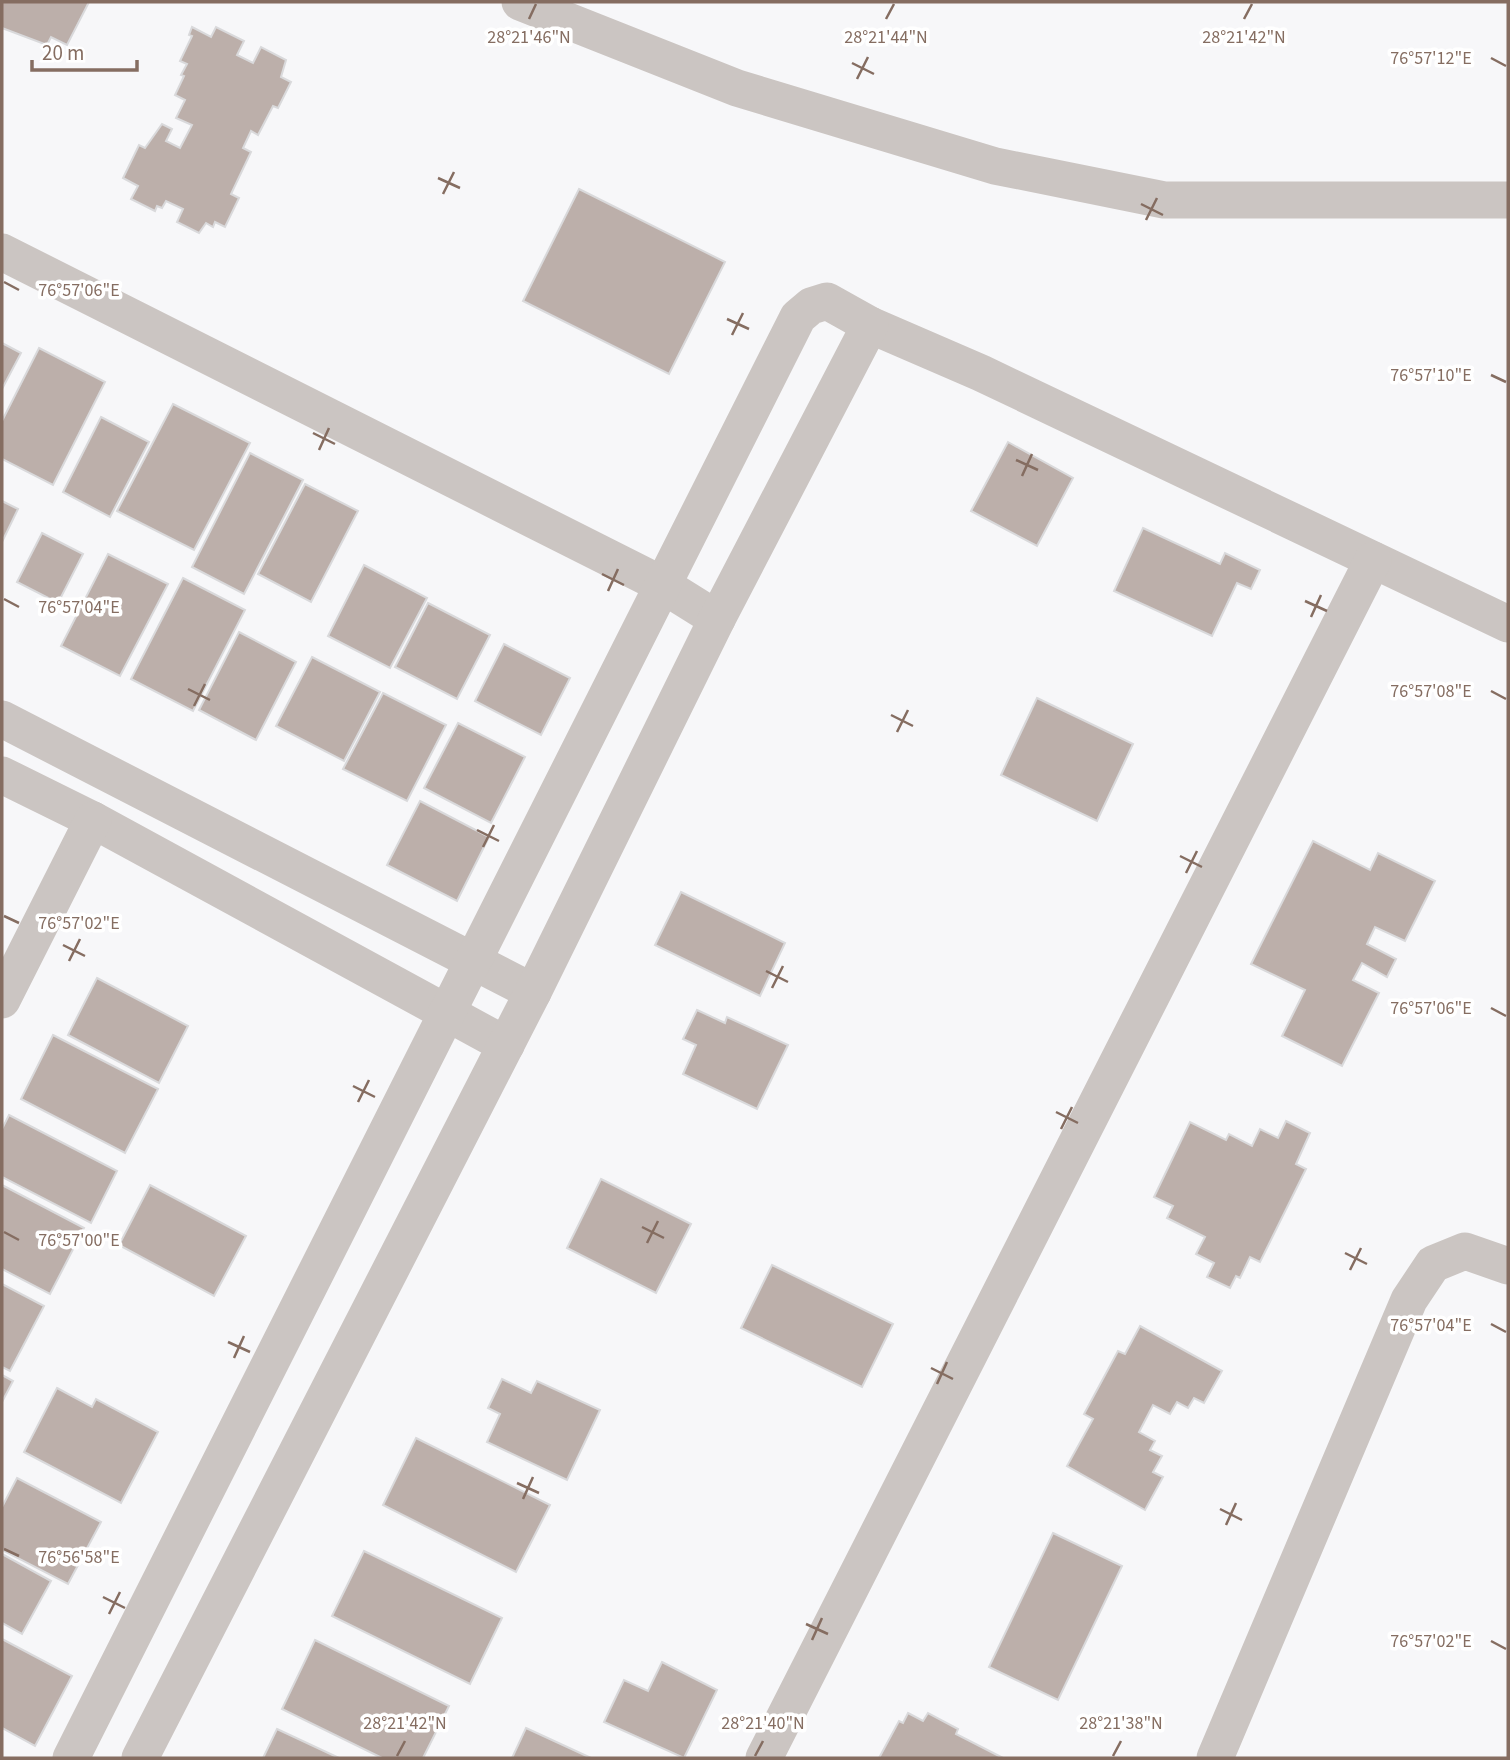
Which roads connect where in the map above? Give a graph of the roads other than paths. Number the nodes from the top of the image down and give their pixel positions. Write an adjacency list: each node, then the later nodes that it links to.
1 (520, 2): 2 (street)
2 (1508, 200)
3 (2, 252): 6 (street)
4 (870, 325): 5 (street); 6 (street); 7 (street)
5 (1373, 560): 8 (street); 20 (street)
6 (661, 584): 7 (street); 12 (street)
7 (717, 620): 13 (street)
8 (1508, 624)
9 (2, 719): 12 (street)
10 (2, 775): 11 (street)
11 (93, 820): 14 (street); 15 (street)
12 (471, 961): 13 (street); 15 (street)
13 (533, 992): 16 (street)
14 (2, 1000)
15 (445, 1013): 16 (street); 18 (street)
16 (506, 1045): 19 (street)
17 (1508, 1266): 21 (street)
18 (71, 1758)
19 (140, 1758)
20 (764, 1758)
21 (1215, 1758)

